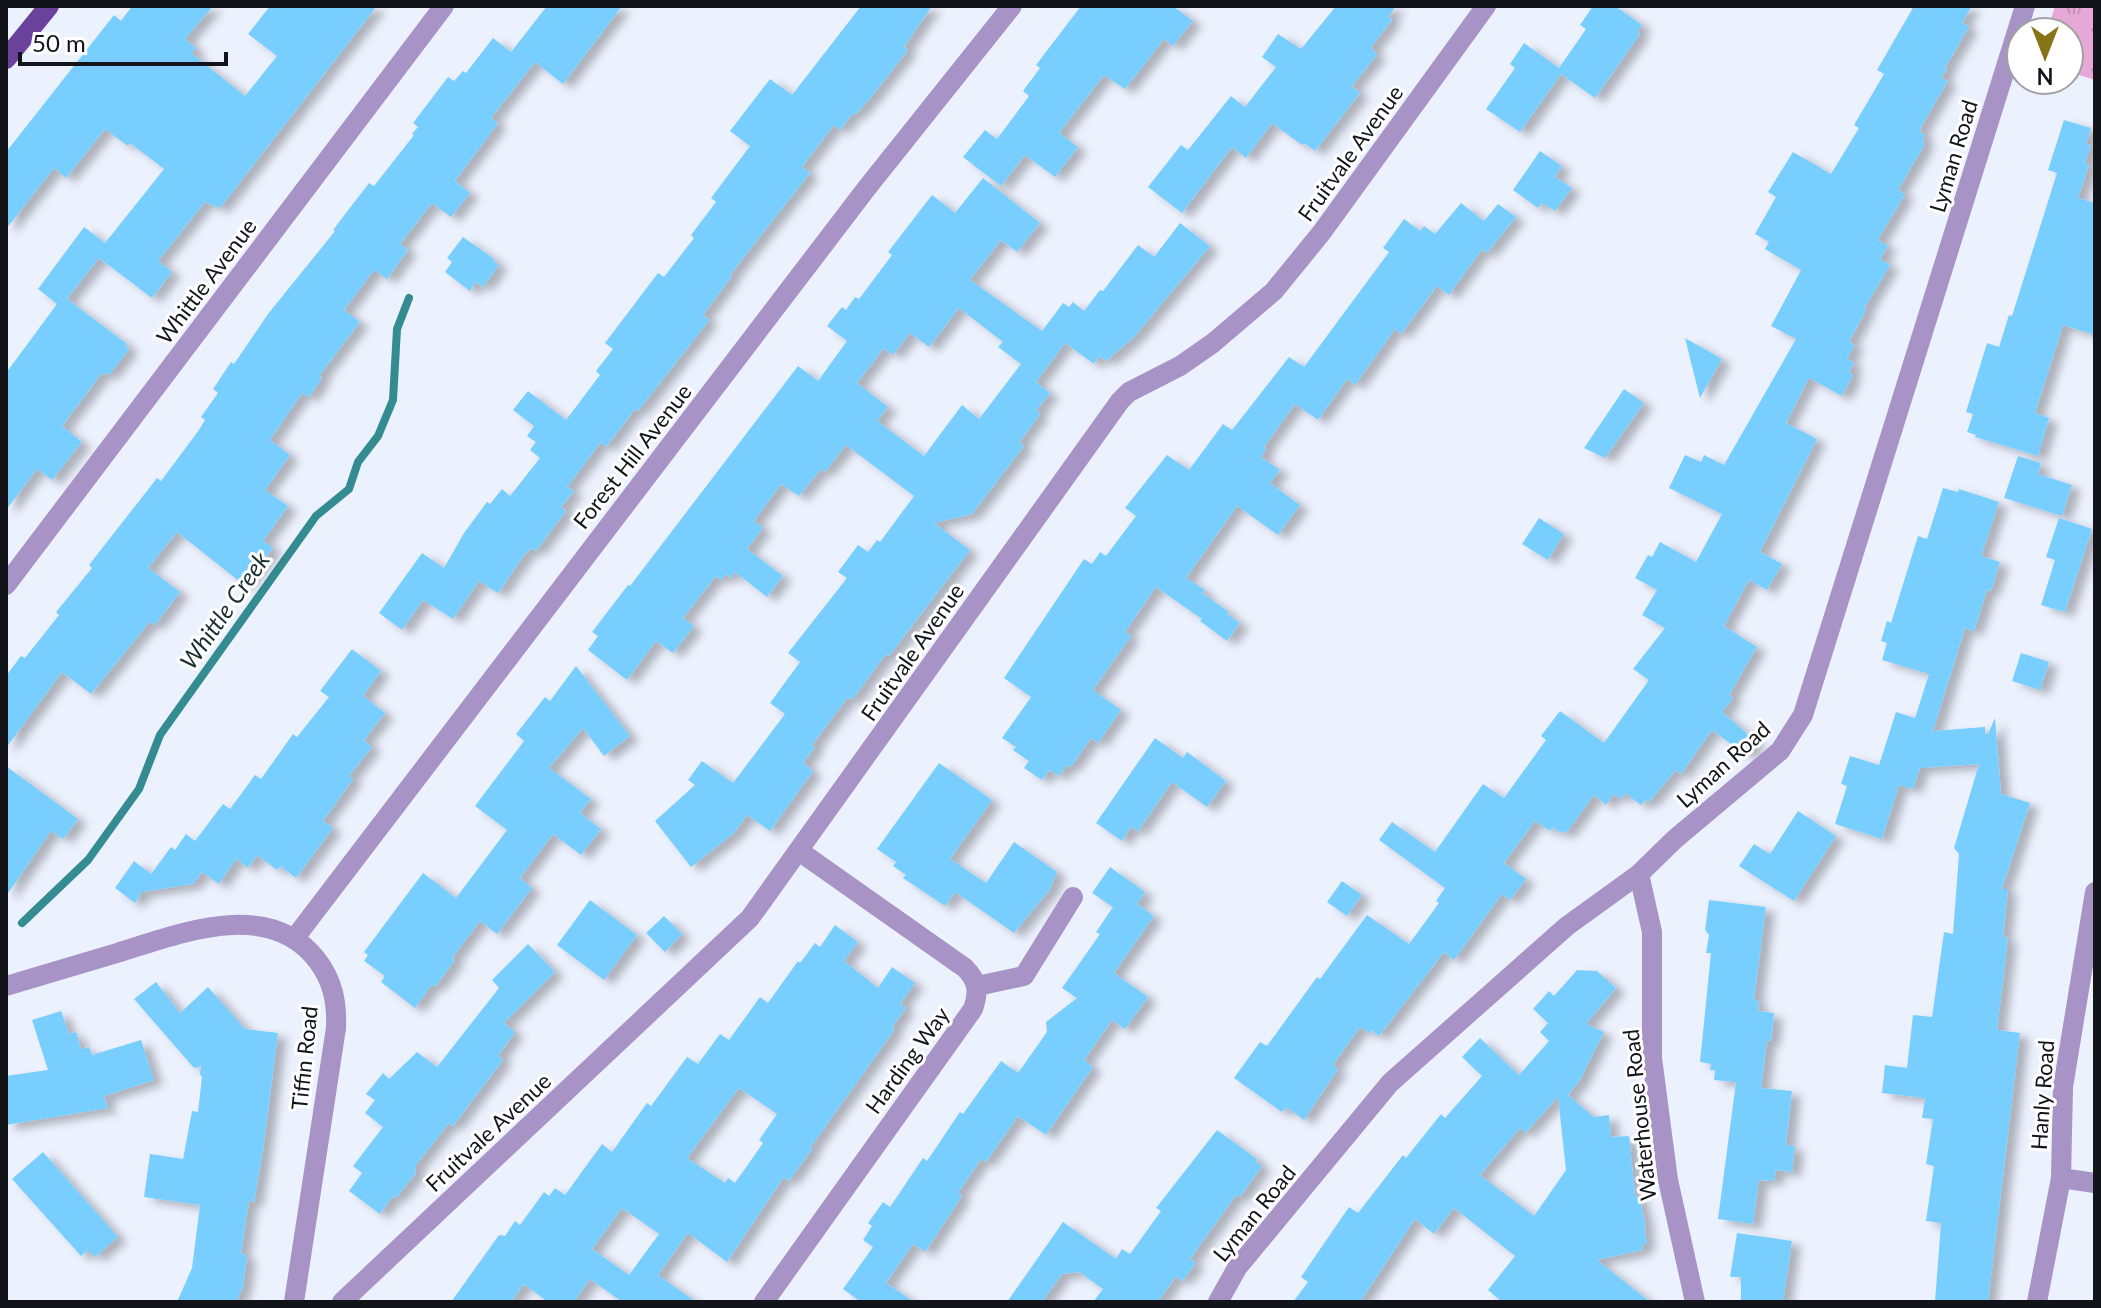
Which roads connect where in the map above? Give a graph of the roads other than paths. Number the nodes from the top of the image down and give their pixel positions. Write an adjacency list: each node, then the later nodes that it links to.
1 (49, 6): 6 (main road)
2 (444, 6): 7 (street, Whittle Avenue)
3 (1012, 6): 12 (street, Forest Hill Avenue)
4 (1486, 6): 8 (street, Fruitvale Avenue)
5 (2025, 6): 9 (street, Lyman Road)
6 (6, 59)
7 (6, 585)
8 (799, 851): 14 (street); 18 (street, Fruitvale Avenue)
9 (1639, 874): 20 (street, Lyman Road); 21 (street, Waterhouse Road)
10 (2095, 892): 15 (street, Hanly Road)
11 (1073, 897): 14 (street)
12 (294, 939): 13 (street, Tiffin Road); 17 (street, Tiffin Road)
13 (6, 986)
14 (977, 986): 19 (street, Harding Way)
15 (2061, 1178): 16 (street); 22 (street, Hanly Road)
16 (2095, 1183)
17 (294, 1302)
18 (342, 1302)
19 (764, 1302)
20 (1218, 1302)
21 (1695, 1302)
22 (2037, 1302)

